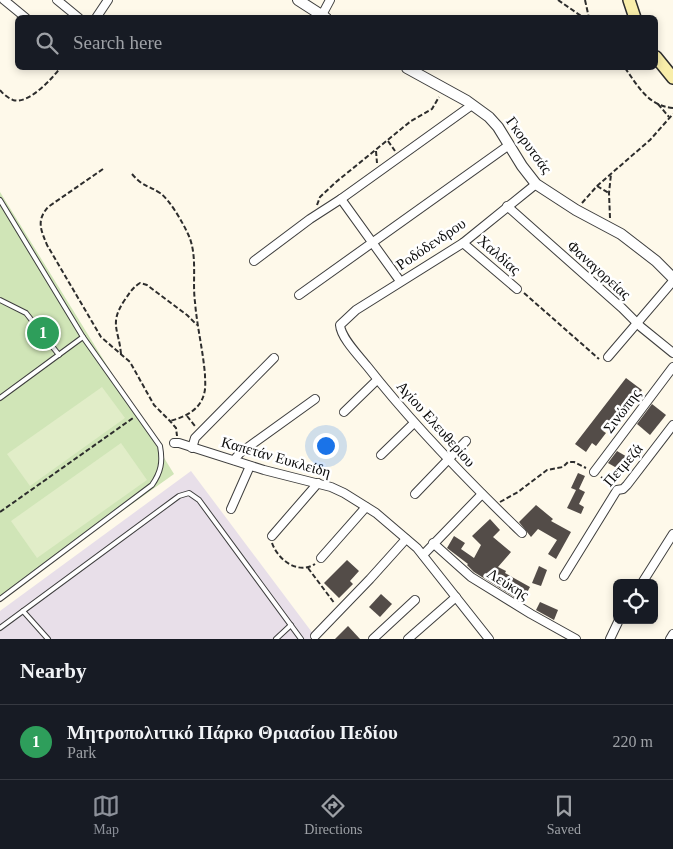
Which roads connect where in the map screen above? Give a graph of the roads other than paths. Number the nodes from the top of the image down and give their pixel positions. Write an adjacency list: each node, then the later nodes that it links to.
1 (4, 0): 7 (street)
2 (57, 0): 8 (street)
3 (108, 0): 9 (street)
4 (298, 0): 10 (street)
5 (330, 0): 11 (street)
6 (629, 0): 12 (main road)
7 (22, 15)
8 (75, 15)
9 (98, 15)
10 (322, 15)
11 (324, 15)
12 (634, 15)
13 (658, 59): 15 (main road)
14 (410, 70): 16 (street, Γκορυτσάς)
15 (673, 78)
16 (472, 105): 17 (street, Γκορυτσάς); 19 (street)
17 (509, 145): 18 (street, Γκορυτσάς); 22 (street)
18 (536, 184): 21 (street, Ροδόδενδρου); 25 (street, Γκορυτσάς)
19 (341, 199): 22 (street); 24 (street)
20 (0, 200): 32 (lane)
21 (507, 206): 23 (street, Ροδόδενδρου); 30 (street, Φαναγορείας)
22 (373, 243): 26 (street); 28 (street)
23 (463, 243): 26 (street, Ροδόδενδρου); 27 (street, Χαλδίας)
24 (254, 261)
25 (673, 280): 30 (street)
26 (400, 282): 31 (street, Ροδόδενδρου)
27 (517, 289)
28 (299, 295)
29 (0, 300): 34 (lane)
30 (638, 323): 33 (street, Φαναγορείας); 35 (street)
31 (340, 325): 38 (street, Αγίου Ελευθερίου)
32 (83, 337): 34 (lane); 67 (lane)
33 (673, 353)
34 (59, 355): 39 (lane)
35 (608, 357)
36 (274, 358): 46 (street)
37 (673, 367): 51 (street, Σινώπης)
38 (377, 380): 41 (street); 42 (street, Αγίου Ελευθερίου)
39 (0, 398)
40 (315, 399): 49 (street)
41 (344, 412)
42 (414, 423): 47 (street); 48 (street, Αγίου Ελευθερίου)
43 (673, 425): 64 (street, Πετμεζά)
44 (466, 440): 48 (street)
45 (176, 443): 46 (street, Καπετάν Ευκλείδη)
46 (192, 448): 49 (street, Καπετάν Ευκλείδη)
47 (381, 455)
48 (448, 459): 53 (street); 54 (street, Αγίου Ελευθερίου)
49 (234, 460): 50 (street, Καπετάν Ευκλείδη)
50 (250, 466): 52 (street, Καπετάν Ευκλείδη); 56 (street)
51 (594, 472)
52 (318, 483): 55 (street, Καπετάν Ευκλείδη); 59 (street)
53 (415, 494)
54 (482, 494): 57 (street, Αγίου Ελευθερίου); 61 (street)
55 (366, 507): 60 (street, Καπετάν Ευκλείδη); 63 (street)
56 (231, 509)
57 (522, 533)
58 (673, 534): 65 (street)
59 (272, 536)
60 (406, 539): 62 (street, Καπετάν Ευκλείδη); 74 (street)
61 (433, 543): 62 (street); 82 (street, Λεύκης)
62 (422, 555): 66 (street, Καπετάν Ευκλείδη)
63 (321, 558)
64 (564, 576)
65 (645, 579)
66 (456, 597): 80 (street); 81 (street, Καπετάν Ευκλείδη)
67 (0, 598)
68 (414, 600): 75 (street)
69 (23, 611): 71 (lane); 72 (lane); 76 (lane)
70 (617, 624): 83 (street)
71 (291, 626): 77 (lane); 78 (lane)
72 (0, 628)
73 (673, 634): 84 (street)
74 (314, 636)
75 (382, 636): 79 (street)
76 (48, 639)
77 (276, 639)
78 (301, 639)
79 (373, 639)
80 (408, 639)
81 (489, 639)
82 (576, 639)
83 (610, 639)
84 (670, 639)

